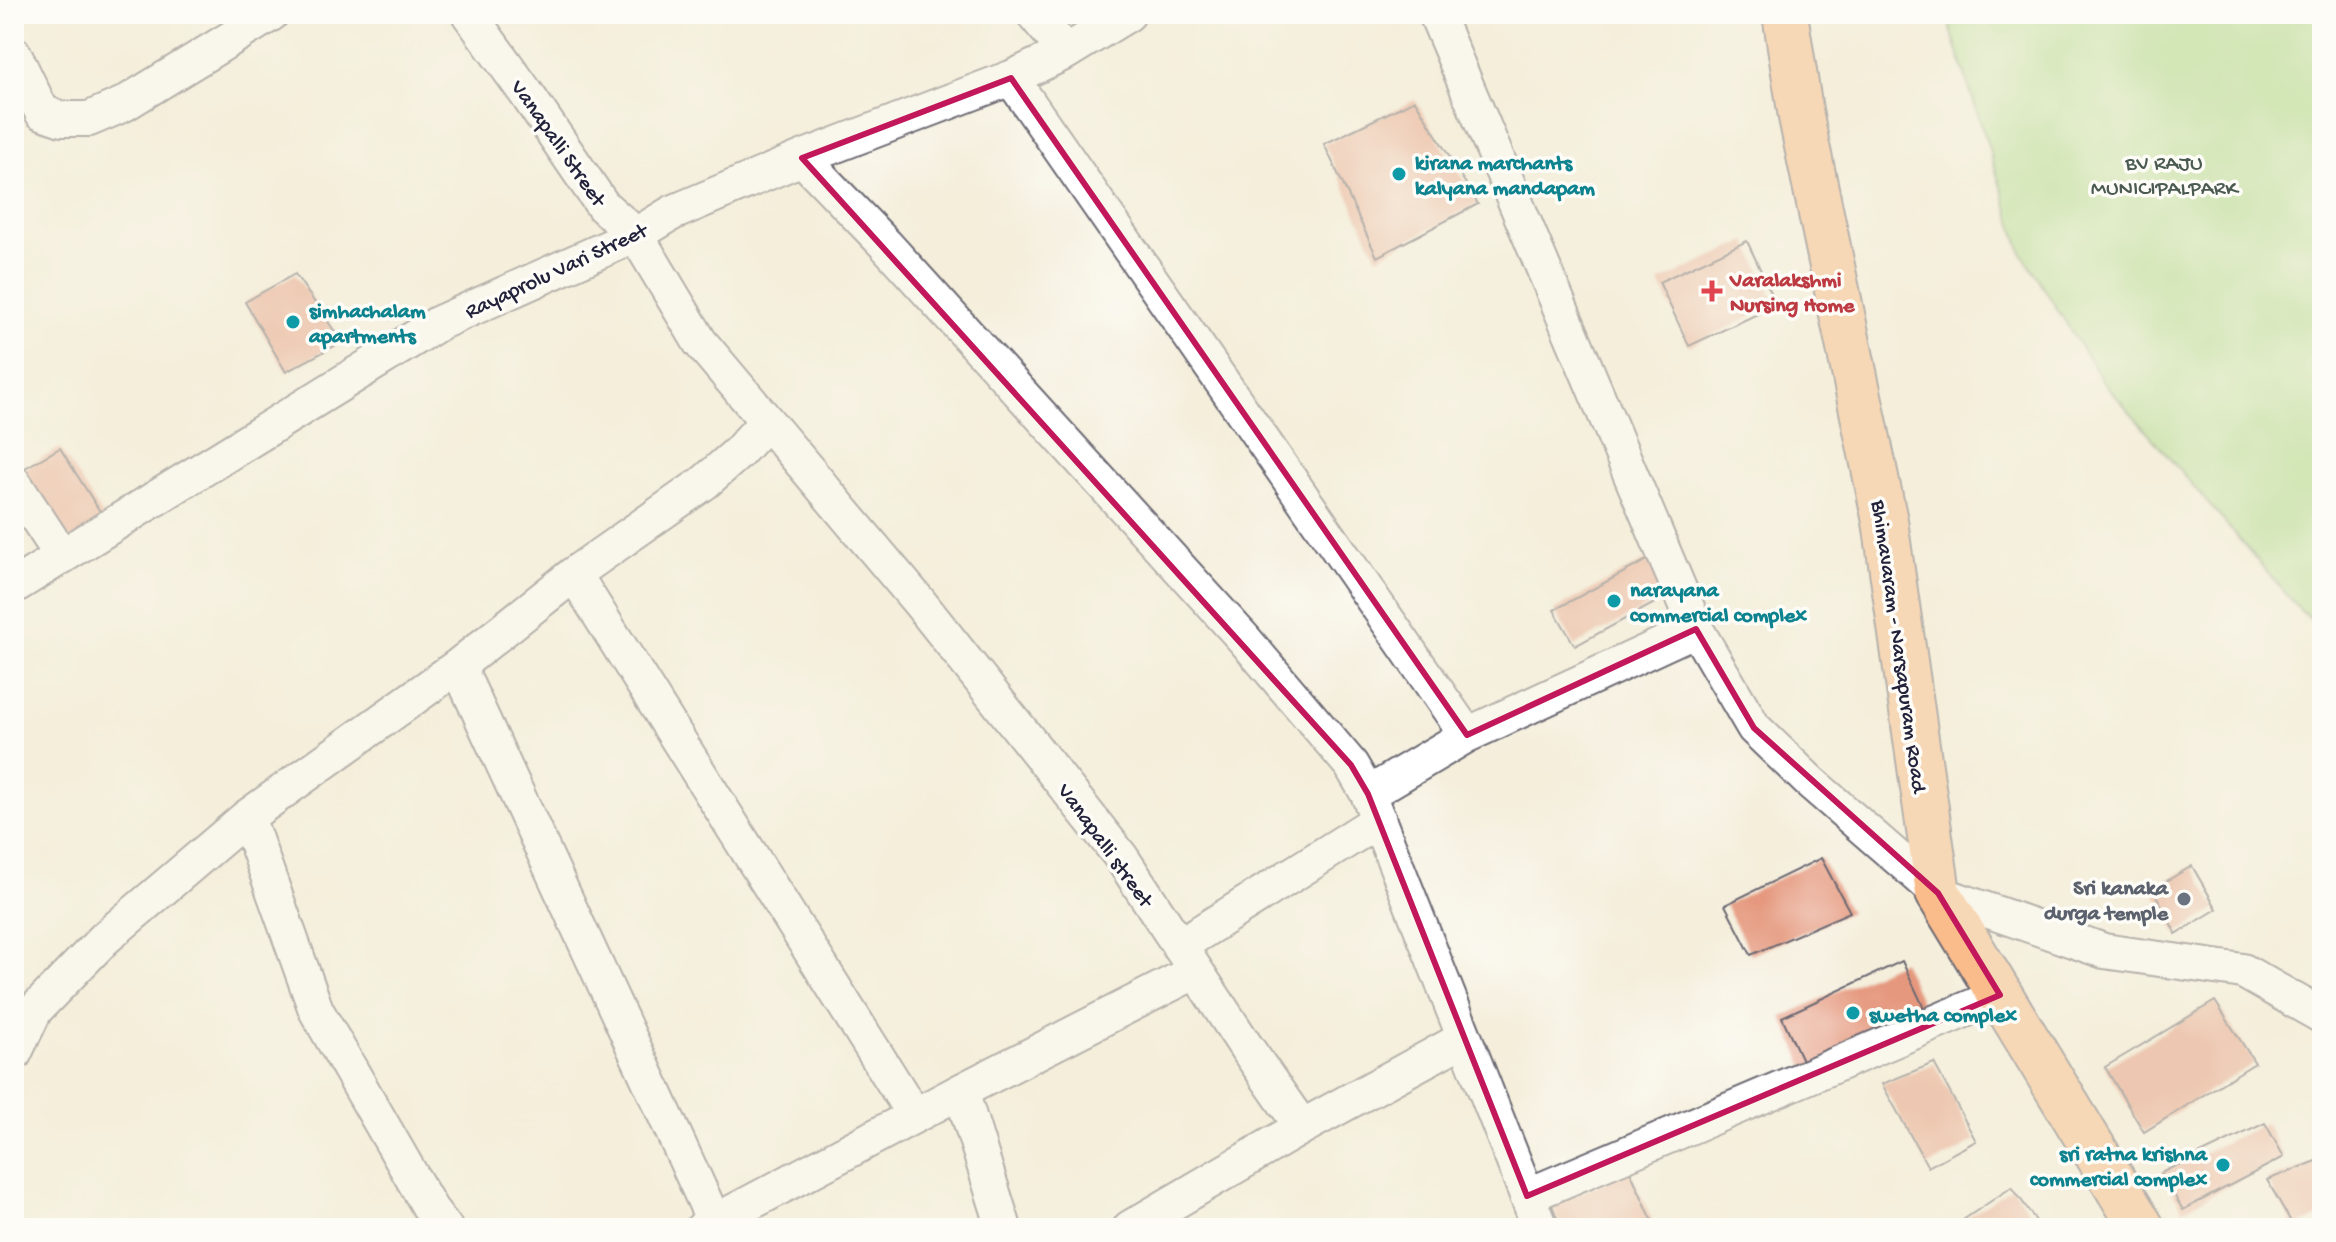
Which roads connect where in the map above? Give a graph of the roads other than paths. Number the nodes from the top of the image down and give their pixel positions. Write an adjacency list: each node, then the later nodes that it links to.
1 (271, 14): 8 (street)
2 (469, 14): 11 (street, Vanapalli Street)
3 (1034, 14): 7 (street)
4 (1128, 14): 7 (street, Rayaprolu Vari Street)
5 (1436, 14): 17 (street)
6 (1785, 14): 22 (main road, Bhimavaram - Narsapuram Road)
7 (1066, 52): 9 (street, Rayaprolu Vari Street)
8 (14, 54)
9 (1011, 78): 10 (street, Rayaprolu Vari Street); 19 (street)
10 (802, 158): 11 (street, Rayaprolu Vari Street); 20 (street)
11 (636, 235): 12 (street, Vanapalli Street); 14 (street, Rayaprolu Vari Street)
12 (766, 422): 15 (street); 23 (street, Vanapalli street)
13 (14, 483): 14 (street)
14 (62, 556): 16 (street, Rayaprolu Vari Street)
15 (574, 574): 18 (street); 29 (street)
16 (14, 586)
17 (1696, 629): 19 (street); 22 (street)
18 (458, 666): 21 (street); 32 (street)
19 (1467, 735): 20 (street)
20 (1374, 807): 23 (street); 26 (street)
21 (247, 817): 27 (street); 33 (street)
22 (1938, 893): 24 (main road, Bhimavaram - Narsapuram Road); 25 (street)
23 (1188, 958): 28 (street); 30 (street, Vanapalli street)
24 (2000, 995): 31 (street); 37 (main road, Bhimavaram - Narsapuram Road)
25 (2322, 1016)
26 (1465, 1038): 30 (street); 31 (street)
27 (14, 1054)
28 (961, 1091): 29 (street); 34 (street)
29 (914, 1115): 32 (street)
30 (1302, 1127): 35 (street)
31 (1527, 1196): 36 (street)
32 (708, 1225)
33 (445, 1228)
34 (1004, 1228)
35 (1130, 1228)
36 (1540, 1228)
37 (2142, 1228)

